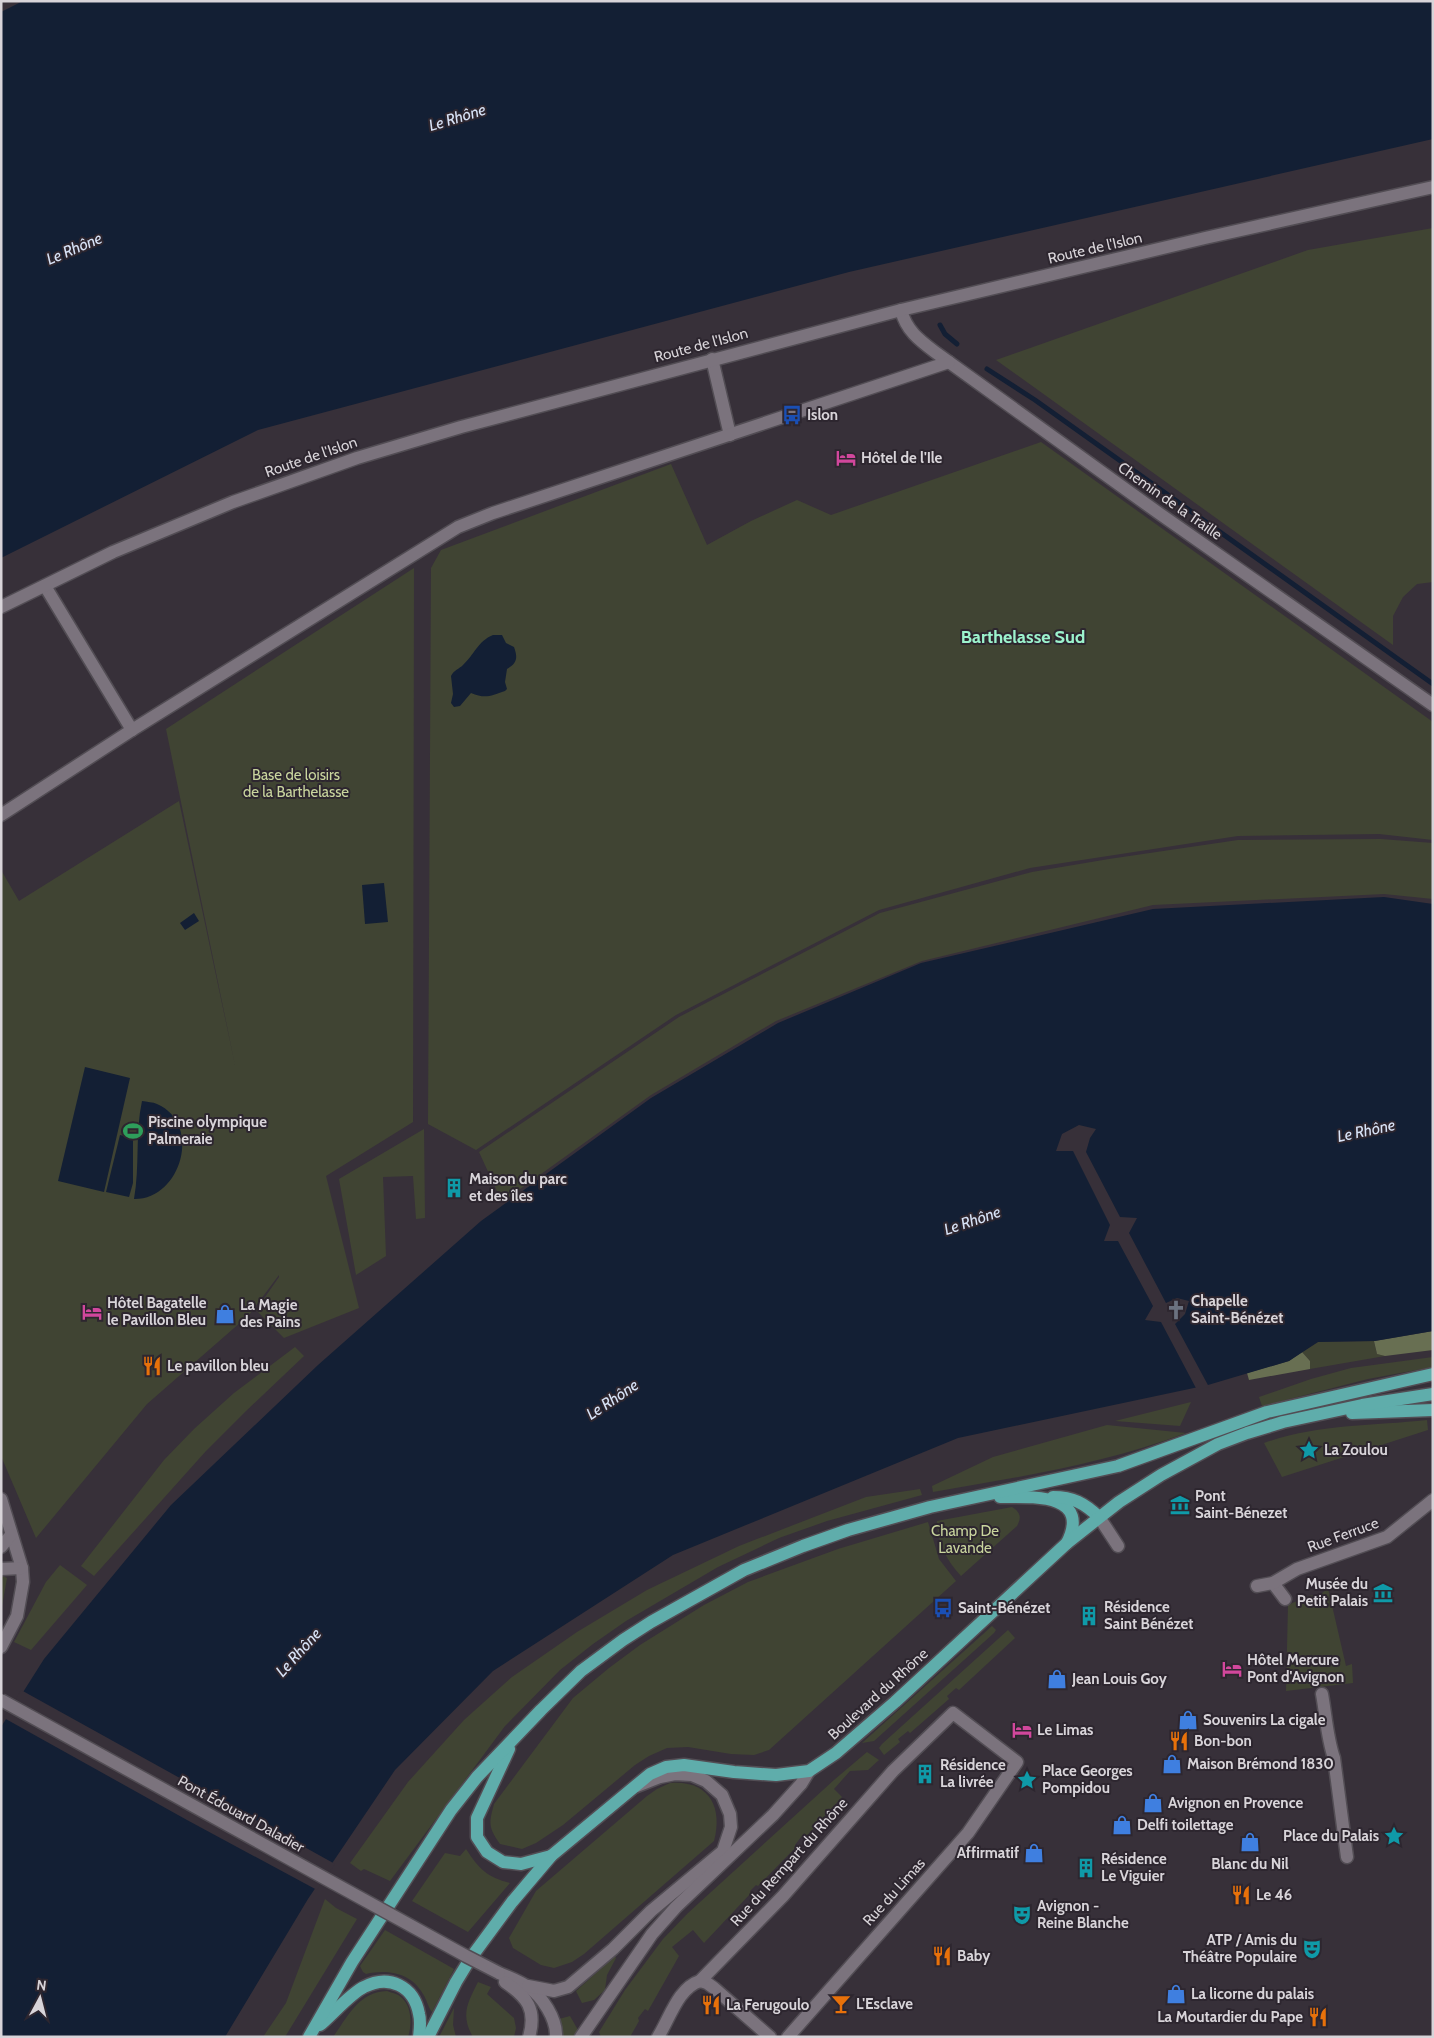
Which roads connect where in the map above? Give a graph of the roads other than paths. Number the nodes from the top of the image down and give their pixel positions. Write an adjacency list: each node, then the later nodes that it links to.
1 (1433, 187): 2 (street, Route de l'Islon)
2 (901, 310): 3 (street, Route de l'Islon); 4 (street, Chemin de la Traille)
3 (712, 359): 5 (street); 6 (street, Route de l'Islon)
4 (949, 362): 5 (street); 8 (street, Chemin de la Traille)
5 (730, 435): 9 (street)
6 (45, 586): 7 (street, Route de l'Islon); 9 (street)
7 (1, 607)
8 (1433, 705)
9 (132, 730): 10 (street)
10 (1, 815)
11 (1433, 1374): 15 (main road)
12 (1433, 1394): 14 (main road)
13 (1433, 1410): 14 (main road)
14 (1310, 1416): 19 (main road, Boulevard du Rhône)
15 (976, 1497): 16 (main road); 33 (main road)
16 (1042, 1497): 19 (main road); 21 (main road)
17 (1, 1500): 20 (street)
18 (1433, 1500): 26 (street, Rue Ferruce)
19 (1099, 1517): 21 (main road, Boulevard du Rhône); 22 (street)
20 (11, 1535): 23 (street); 24 (street)
21 (1067, 1543): 34 (main road, Boulevard du Rhône)
22 (1118, 1546)
23 (1, 1547)
24 (22, 1568): 25 (street); 29 (street)
25 (1, 1569)
26 (1273, 1583): 27 (street, Rue Ferruce); 28 (street)
27 (1257, 1586)
28 (1285, 1599)
29 (1, 1647)
30 (1322, 1694): 37 (street)
31 (1, 1700): 38 (street, Pont Édouard Daladier, bridge)
32 (953, 1713): 39 (street, Rue du Rempart du Rhône); 49 (street, Rue du Limas)
33 (516, 1736): 36 (main road); 41 (main road)
34 (809, 1771): 35 (main road); 46 (street, Boulevard du Rhône)
35 (630, 1789): 36 (main road); 40 (street)
36 (551, 1856): 43 (main road)
37 (1348, 1857)
38 (498, 1975): 40 (street, Pont Édouard Daladier); 44 (street, Pont Édouard Daladier)
39 (700, 1981): 47 (street, Rue du Rempart du Rhône); 48 (street)
40 (528, 1986): 45 (street, Pont Édouard Daladier)
41 (310, 2035): 42 (main road)
42 (419, 2037)
43 (428, 2037)
44 (529, 2037)
45 (556, 2037)
46 (582, 2037)
47 (658, 2037)
48 (770, 2037)
49 (788, 2037)

